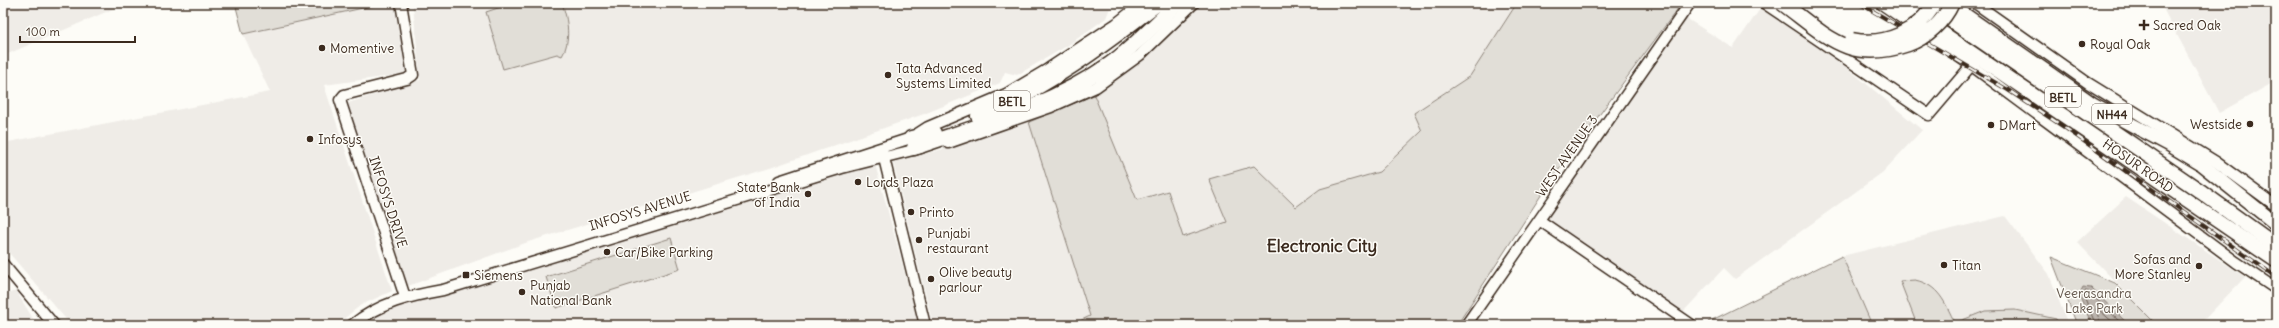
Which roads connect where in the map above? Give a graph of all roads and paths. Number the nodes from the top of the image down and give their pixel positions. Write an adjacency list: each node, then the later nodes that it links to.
1 (401, 3): 30 (street, INFOSYS DRIVE)
2 (1142, 3): 20 (street)
3 (1158, 3): 20 (highway, BETL)
4 (1178, 3): 20 (highway, BETL)
5 (1194, 3): 20 (street)
6 (1690, 3): 24 (street, WEST AVENUE 3)
7 (1764, 3): 19 (street)
8 (1782, 3): 15 (highway, bridge)
9 (1793, 3): 13 (highway, bridge)
10 (1880, 3): 19 (street)
11 (1899, 3): 19 (highway, HOSUR ROAD / NH44)
12 (1926, 3): 26 (highway, BETL)
13 (1935, 3)
14 (1948, 3): 25 (highway, NH44)
15 (1952, 3)
16 (1975, 3): 18 (street)
17 (1987, 3): 18 (street)
18 (1993, 15): 23 (street)
19 (1975, 61): 27 (highway, HOSUR ROAD / NH44); 29 (street)
20 (913, 143): 21 (street, INFOSYS AVENUE)
21 (882, 152): 22 (street, INFOSYS AVENUE); 34 (street)
22 (804, 176): 30 (street, INFOSYS AVENUE); 30 (street, INFOSYS AVENUE)
23 (2276, 206)
24 (1539, 220): 35 (street, WEST AVENUE 3); 36 (street)
25 (2276, 224)
26 (2276, 246)
27 (2276, 262)
28 (3, 264): 31 (street)
29 (2276, 289)
30 (405, 295): 32 (street); 33 (street)
31 (54, 325)
32 (346, 325)
33 (352, 325)
34 (925, 325)
35 (1466, 325)
36 (1692, 325)

